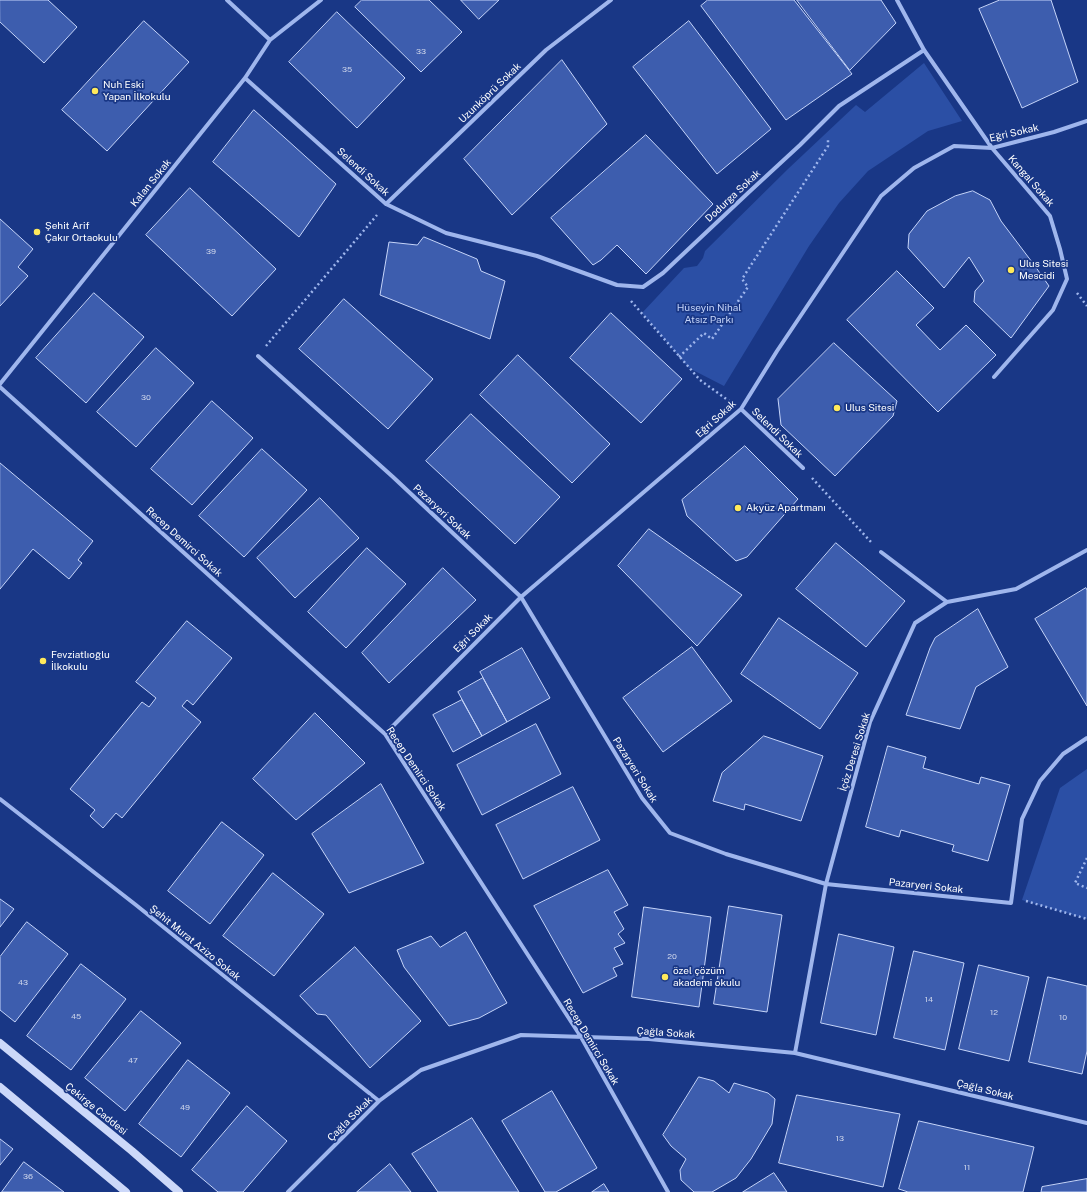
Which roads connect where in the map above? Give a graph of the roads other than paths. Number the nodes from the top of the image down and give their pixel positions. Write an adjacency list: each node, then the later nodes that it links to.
1 (228, 0): 5 (street)
2 (321, 0): 5 (street, Kalan Sokak)
3 (611, 0): 10 (street, Uzunköprü Sokak)
4 (897, 0): 6 (street, Kangal Sokak)
5 (270, 40): 7 (street, Kalan Sokak)
6 (924, 50): 9 (street, Kangal Sokak); 11 (street, Dodurga Sokak)
7 (245, 78): 10 (street, Selendi Sokak); 14 (street, Kalan Sokak)
8 (1087, 121): 9 (street, Eğri Sokak)
9 (992, 148): 13 (street, Kangal Sokak); 15 (street, Eğri Sokak)
10 (386, 204): 11 (street, Selendi Sokak)
11 (537, 256)
12 (258, 356): 19 (street, Pazaryeri Sokak)
13 (994, 377)
14 (0, 386): 21 (street, Recep Demirci Sokak)
15 (741, 409): 16 (street, Selendi Sokak); 19 (street, Eğri Sokak)
16 (803, 468)
17 (1087, 550): 20 (street, İçöz Deresi Sokak)
18 (881, 552): 20 (street)
19 (521, 596): 21 (street, Eğri Sokak); 24 (street, Pazaryeri Sokak)
20 (946, 602): 24 (street, İçöz Deresi Sokak)
21 (385, 734): 25 (street, Recep Demirci Sokak)
22 (1087, 738): 24 (street, Pazaryeri Sokak)
23 (0, 800): 29 (street, Şehit Murat Azizo Sokak)
24 (826, 884): 27 (street, İçöz Deresi Sokak)
25 (581, 1037): 27 (street, Çağla Sokak); 29 (street, Çağla Sokak); 34 (street, Recep Demirci Sokak)
26 (0, 1043): 32 (main road, Çekirge Caddesi)
27 (795, 1053): 30 (street, Çağla Sokak)
28 (0, 1087): 31 (main road)
29 (379, 1101): 33 (street, Çağla Sokak)
30 (1087, 1123)
31 (126, 1192)
32 (179, 1192)
33 (288, 1192)
34 (668, 1192)

